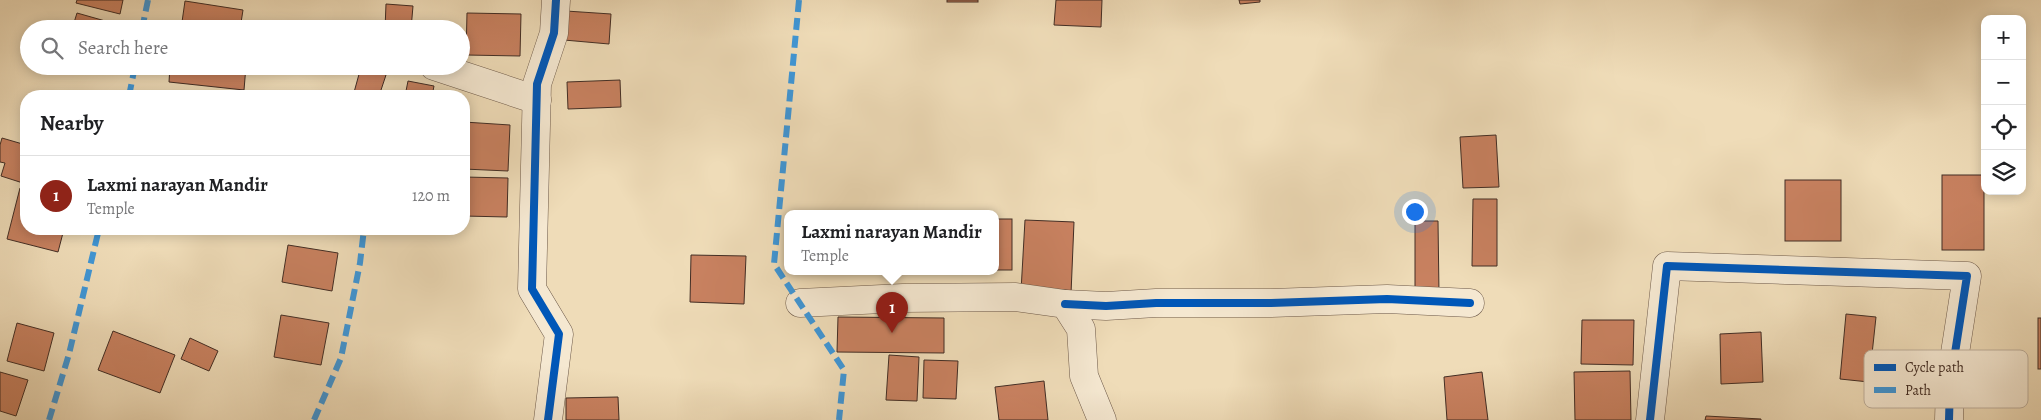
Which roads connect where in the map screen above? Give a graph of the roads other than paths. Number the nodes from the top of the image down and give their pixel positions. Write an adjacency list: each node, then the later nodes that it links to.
1 (556, 0): 3 (street)
2 (461, 75): 3 (street)
3 (537, 100): 8 (street)
4 (800, 303): 6 (street)
5 (1470, 303): 6 (street)
6 (1065, 304): 9 (street)
7 (1955, 350): 10 (street)
8 (548, 420)
9 (1102, 420)
10 (1650, 420)

